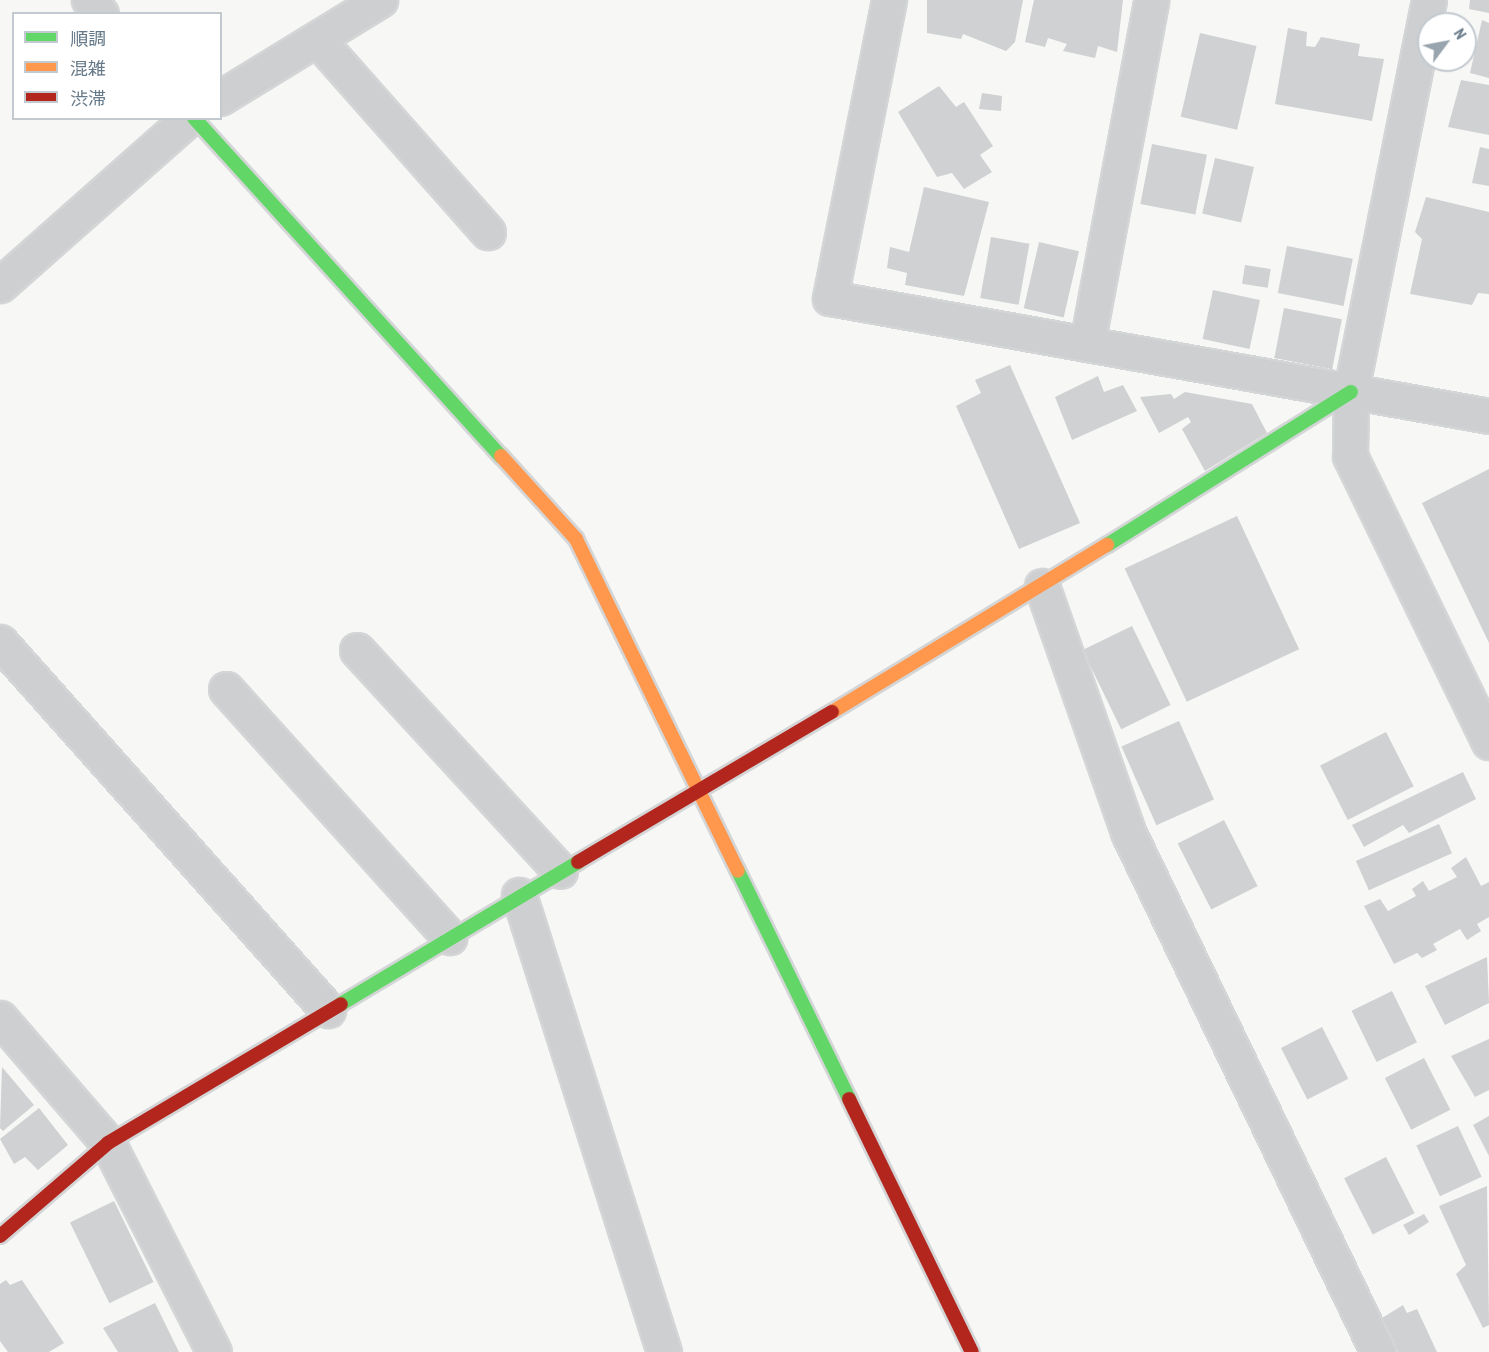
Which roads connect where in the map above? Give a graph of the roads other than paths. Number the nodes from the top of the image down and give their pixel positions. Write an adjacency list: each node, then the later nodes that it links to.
1 (89, 0): 6 (street)
2 (380, 0): 7 (street)
3 (889, 0): 13 (street)
4 (1429, 0): 14 (street)
5 (1151, 2): 13 (street)
6 (99, 12)
7 (317, 39): 8 (street); 11 (street)
8 (222, 97)
9 (187, 120): 12 (street)
10 (196, 120): 21 (street)
11 (488, 232)
12 (1, 282)
13 (1087, 344): 14 (street)
14 (1351, 392): 15 (street); 16 (street); 20 (street)
15 (1489, 416)
16 (1042, 586): 21 (street); 32 (street)
17 (0, 642): 25 (street)
18 (357, 650): 22 (street)
19 (226, 689): 24 (street)
20 (1489, 742)
21 (696, 792): 22 (street); 31 (street)
22 (560, 871): 23 (street)
23 (519, 895): 24 (street); 30 (street)
24 (449, 937): 25 (street)
25 (328, 1010): 27 (street)
26 (0, 1018): 27 (street)
27 (108, 1143): 28 (street); 29 (street)
28 (0, 1236)
29 (214, 1352)
30 (664, 1352)
31 (972, 1352)
32 (1378, 1352)

